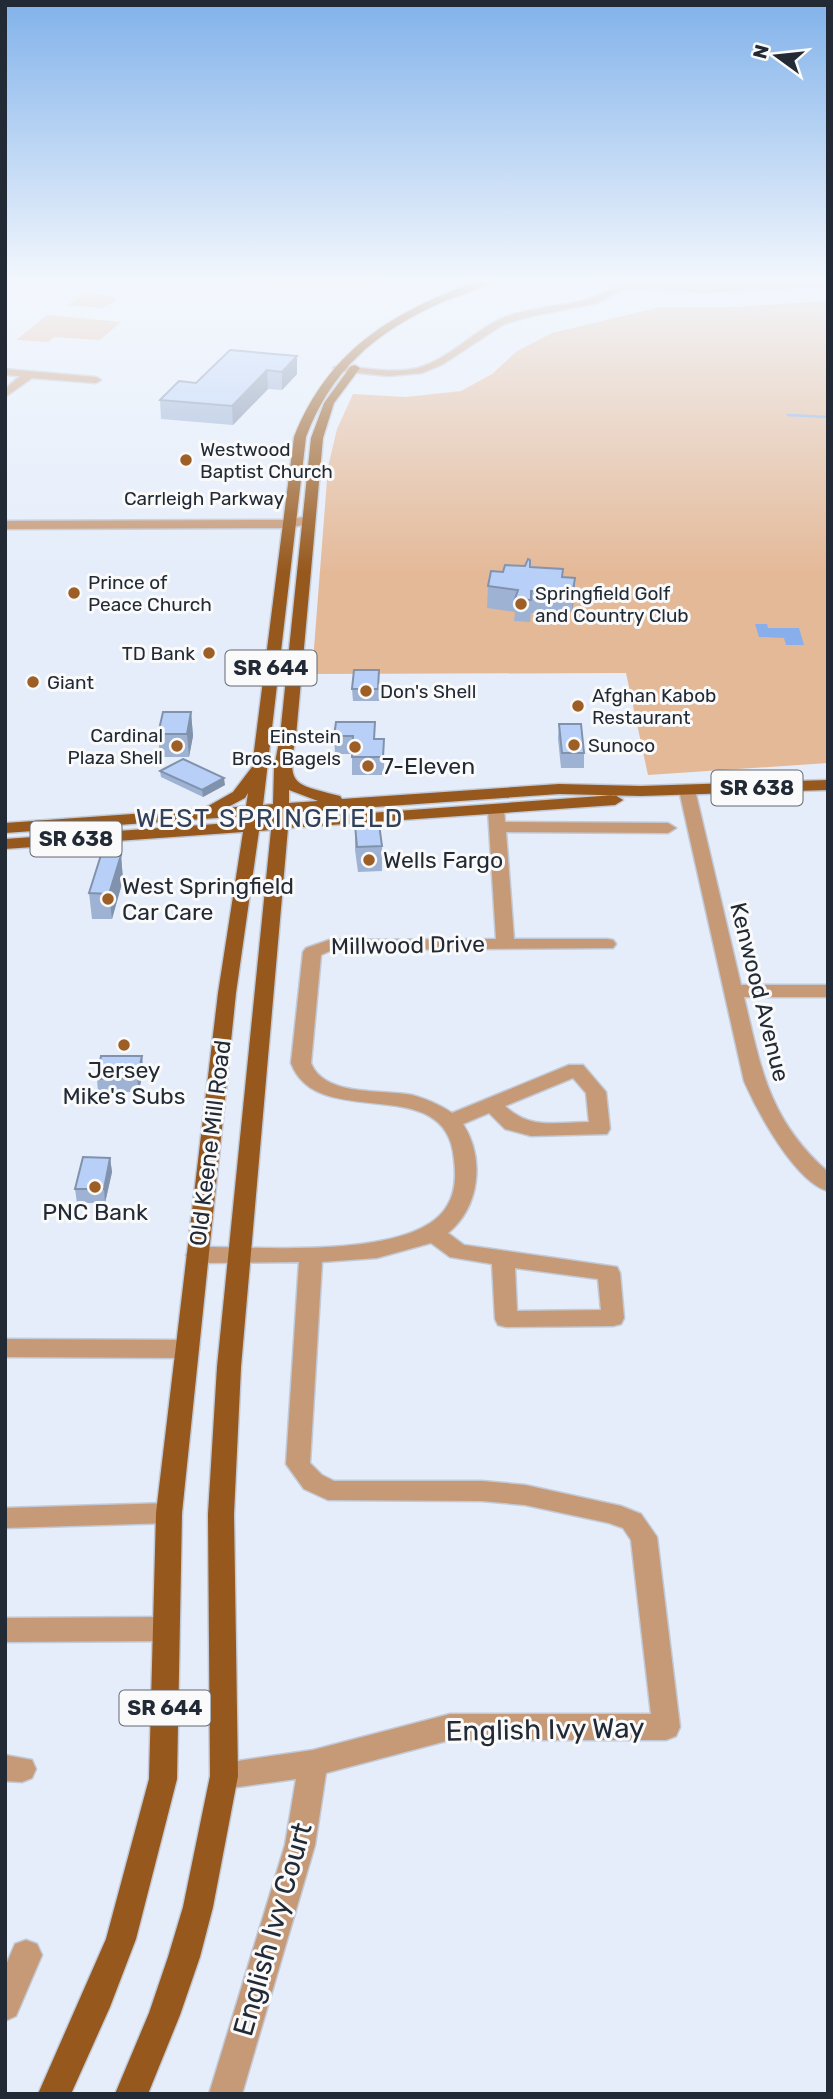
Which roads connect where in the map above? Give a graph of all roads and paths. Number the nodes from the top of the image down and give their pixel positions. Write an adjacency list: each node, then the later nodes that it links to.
1 (26, 377): 6 (street)
2 (62, 377): 5 (street)
3 (331, 377): 8 (main road, Old Keene Mill Road / SR 644)
4 (348, 377): 9 (main road, Old Keene Mill Road / SR 644)
5 (96, 380)
6 (5, 394)
7 (5, 517): 8 (street, Carrleigh Parkway)
8 (289, 520): 9 (street, Carrleigh Parkway); 10 (street, Carrleigh Parkway); 11 (main road, Old Keene Mill Road / SR 644)
9 (309, 520): 12 (main road, Old Keene Mill Road / SR 644)
10 (5, 525)
11 (261, 763): 17 (main road); 19 (main road, Old Keene Mill Road / SR 644)
12 (282, 768): 16 (main road); 18 (main road, Old Keene Mill Road / SR 644)
13 (828, 785): 14 (main road, SR 638)
14 (687, 790): 15 (main road, SR 638); 26 (street, Kenwood Avenue)
15 (641, 792): 16 (main road, SR 638); 20 (main road, SR 638)
16 (373, 802): 18 (main road, SR 638)
17 (186, 816): 19 (main road, SR 638); 21 (main road, SR 638)
18 (280, 817): 19 (main road, SR 638); 20 (main road, SR 638); 32 (main road, Old Keene Mill Road / SR 644)
19 (253, 819): 23 (main road, SR 638); 34 (main road, Old Keene Mill Road / SR 644)
20 (497, 819): 22 (street); 24 (street)
21 (5, 828)
22 (668, 828)
23 (5, 844)
24 (505, 943): 25 (street, Millwood Drive); 29 (street, Millwood Drive)
25 (607, 944)
26 (733, 991): 27 (street); 30 (street, Kenwood Avenue)
27 (828, 991)
28 (493, 1105): 28 (street); 29 (street)
29 (449, 1122): 31 (street)
30 (825, 1178)
31 (433, 1233): 33 (street); 35 (street)
32 (240, 1254): 33 (street); 34 (street); 43 (main road, Old Keene Mill Road / SR 644)
33 (311, 1254): 42 (street, English Ivy Way)
34 (197, 1255): 37 (main road, Old Keene Mill Road / SR 644)
35 (503, 1258): 35 (street)
36 (5, 1348): 37 (street)
37 (187, 1349): 38 (main road, Old Keene Mill Road / SR 644)
38 (169, 1513): 39 (street); 40 (main road, Old Keene Mill Road / SR 644)
39 (5, 1518)
40 (166, 1629): 41 (street); 46 (main road, Old Keene Mill Road / SR 644)
41 (5, 1630)
42 (313, 1763): 43 (street, English Ivy Way); 48 (street, English Ivy Court)
43 (224, 1776): 47 (main road, Old Keene Mill Road / SR 644)
44 (26, 1955): 45 (street)
45 (5, 2005)
46 (54, 2094)
47 (131, 2094)
48 (225, 2094)

